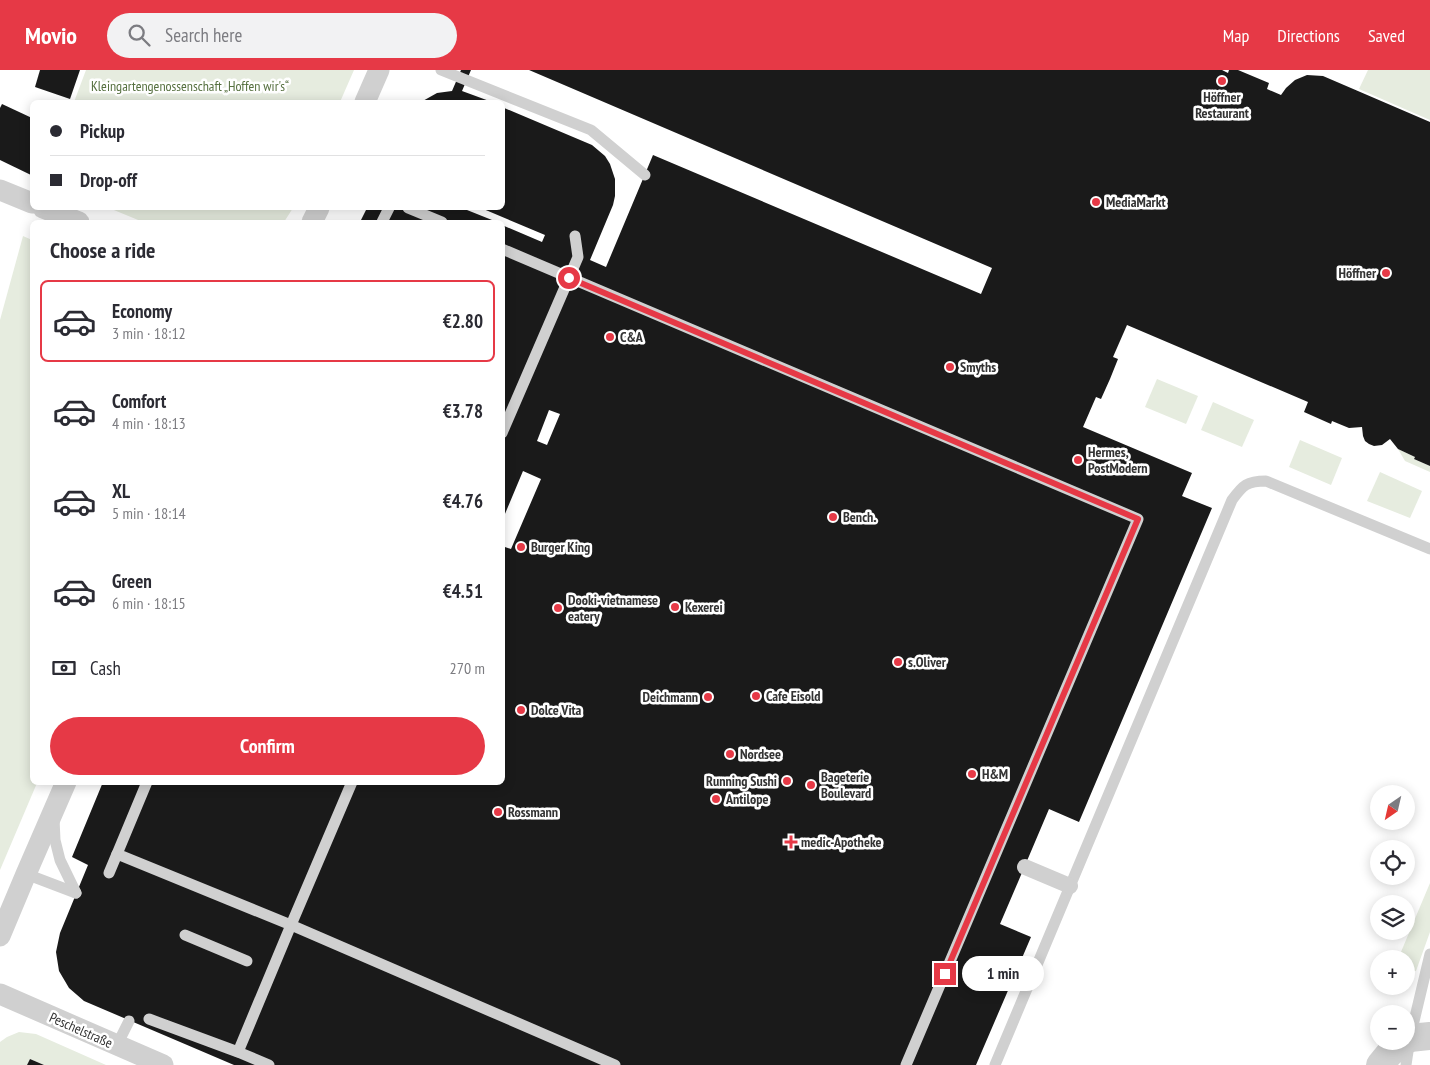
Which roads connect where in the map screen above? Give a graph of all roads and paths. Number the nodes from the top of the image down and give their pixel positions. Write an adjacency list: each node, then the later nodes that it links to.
1 (379, 70): 3 (street)
2 (441, 70): 4 (lane)
3 (366, 100)
4 (645, 175)
5 (0, 190): 6 (street)
6 (30, 202)
7 (48, 210): 9 (street)
8 (413, 210): 10 (lane)
9 (74, 220)
10 (437, 220)
11 (575, 236): 13 (lane)
12 (505, 250): 13 (lane)
13 (569, 278): 14 (lane); 41 (lane)
14 (505, 426)
15 (1430, 549): 24 (lane)
16 (65, 785): 19 (street)
17 (146, 785): 20 (lane)
18 (351, 785): 25 (lane)
19 (53, 812): 23 (street); 23 (lane)
20 (117, 854): 22 (lane); 25 (lane)
21 (1024, 867): 24 (street)
22 (110, 873)
23 (26, 874): 27 (street)
24 (1070, 886): 42 (lane)
25 (291, 924): 37 (lane); 40 (lane)
26 (185, 935): 29 (lane)
27 (0, 936)
28 (1430, 954): 33 (lane)
29 (247, 961)
30 (0, 994): 34 (street, Peschelstraße)
31 (149, 1018): 37 (lane)
32 (129, 1021): 34 (lane)
33 (1415, 1029)
34 (117, 1046): 38 (street, Peschelstraße)
35 (1395, 1050): 43 (street)
36 (1410, 1050): 44 (lane)
37 (238, 1052): 39 (lane)
38 (163, 1065)
39 (269, 1065)
40 (615, 1065)
41 (906, 1065)
42 (995, 1065)
43 (1380, 1065)
44 (1406, 1065)

